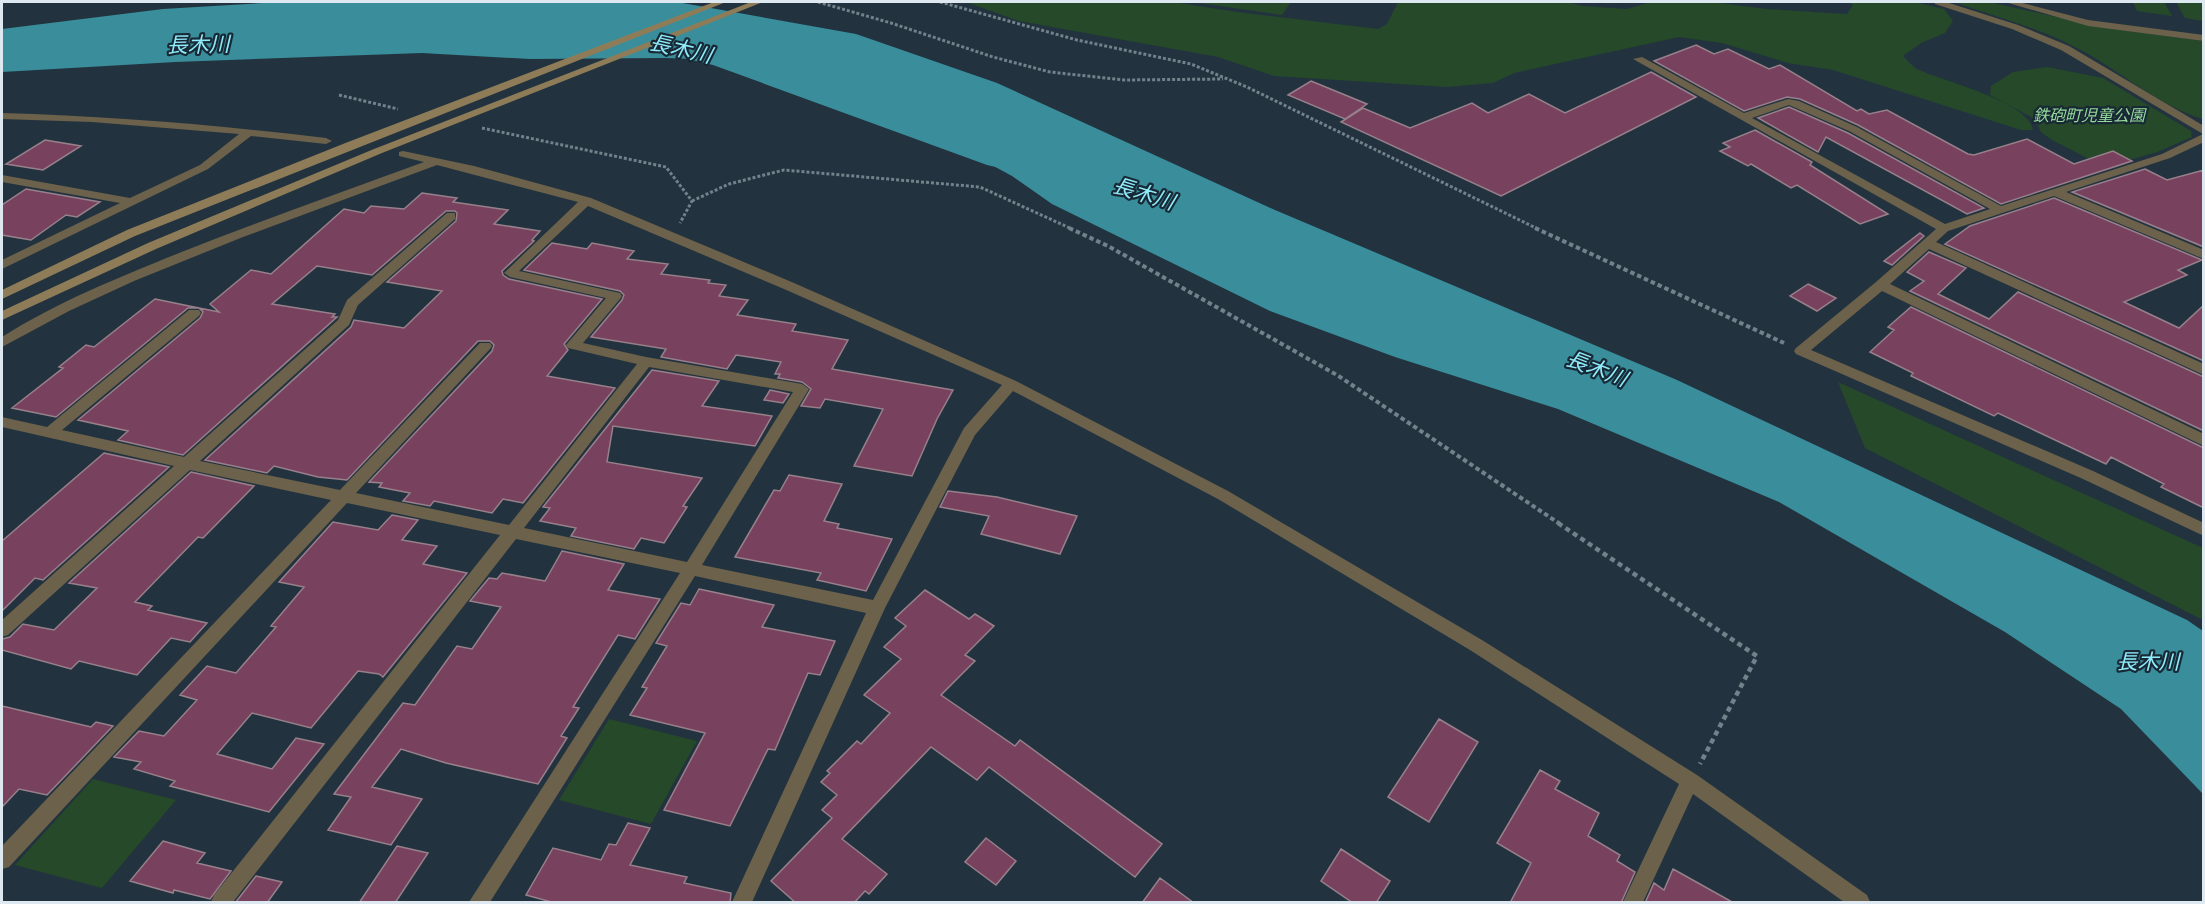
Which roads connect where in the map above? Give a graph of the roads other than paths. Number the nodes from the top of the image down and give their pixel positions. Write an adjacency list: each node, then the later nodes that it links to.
1 (721, 2): 26 (street)
2 (758, 2): 28 (street)
3 (1938, 2): 9 (street)
4 (2010, 2): 5 (street)
5 (2204, 38)
6 (1638, 58): 8 (street)
7 (2, 116): 10 (street)
8 (1744, 117): 19 (street); 21 (street)
9 (2204, 131)
10 (249, 132): 12 (street); 18 (street)
11 (2204, 137): 16 (street)
12 (326, 141)
13 (403, 154): 14 (street)
14 (434, 162): 17 (street); 29 (street)
15 (2, 178): 18 (street)
16 (2055, 192): 19 (street); 23 (street)
17 (587, 201): 31 (street); 33 (street)
18 (132, 202): 24 (street)
19 (2000, 210): 21 (street)
20 (451, 216): 37 (street)
21 (1944, 228): 22 (street)
22 (1929, 244): 25 (street); 32 (street)
23 (2204, 255)
24 (2, 265)
25 (1881, 285): 36 (street); 39 (street)
26 (2, 295)
27 (194, 313): 35 (street)
28 (2, 316)
29 (2, 343)
30 (485, 346): 38 (street)
31 (646, 362): 40 (street); 41 (street)
32 (2204, 370)
33 (1011, 384): 42 (street); 44 (street)
34 (2, 422): 35 (street)
35 (50, 432): 37 (street)
36 (2204, 441)
37 (184, 463): 38 (street); 43 (street)
38 (344, 497): 40 (street); 45 (street)
39 (2204, 530)
40 (513, 533): 41 (street); 47 (street)
41 (690, 571): 42 (street); 48 (street)
42 (877, 608): 46 (street)
43 (2, 630)
44 (1690, 781): 49 (street); 50 (street)
45 (2, 860)
46 (749, 899)
47 (221, 903)
48 (479, 903)
49 (1633, 903)
50 (1860, 903)

